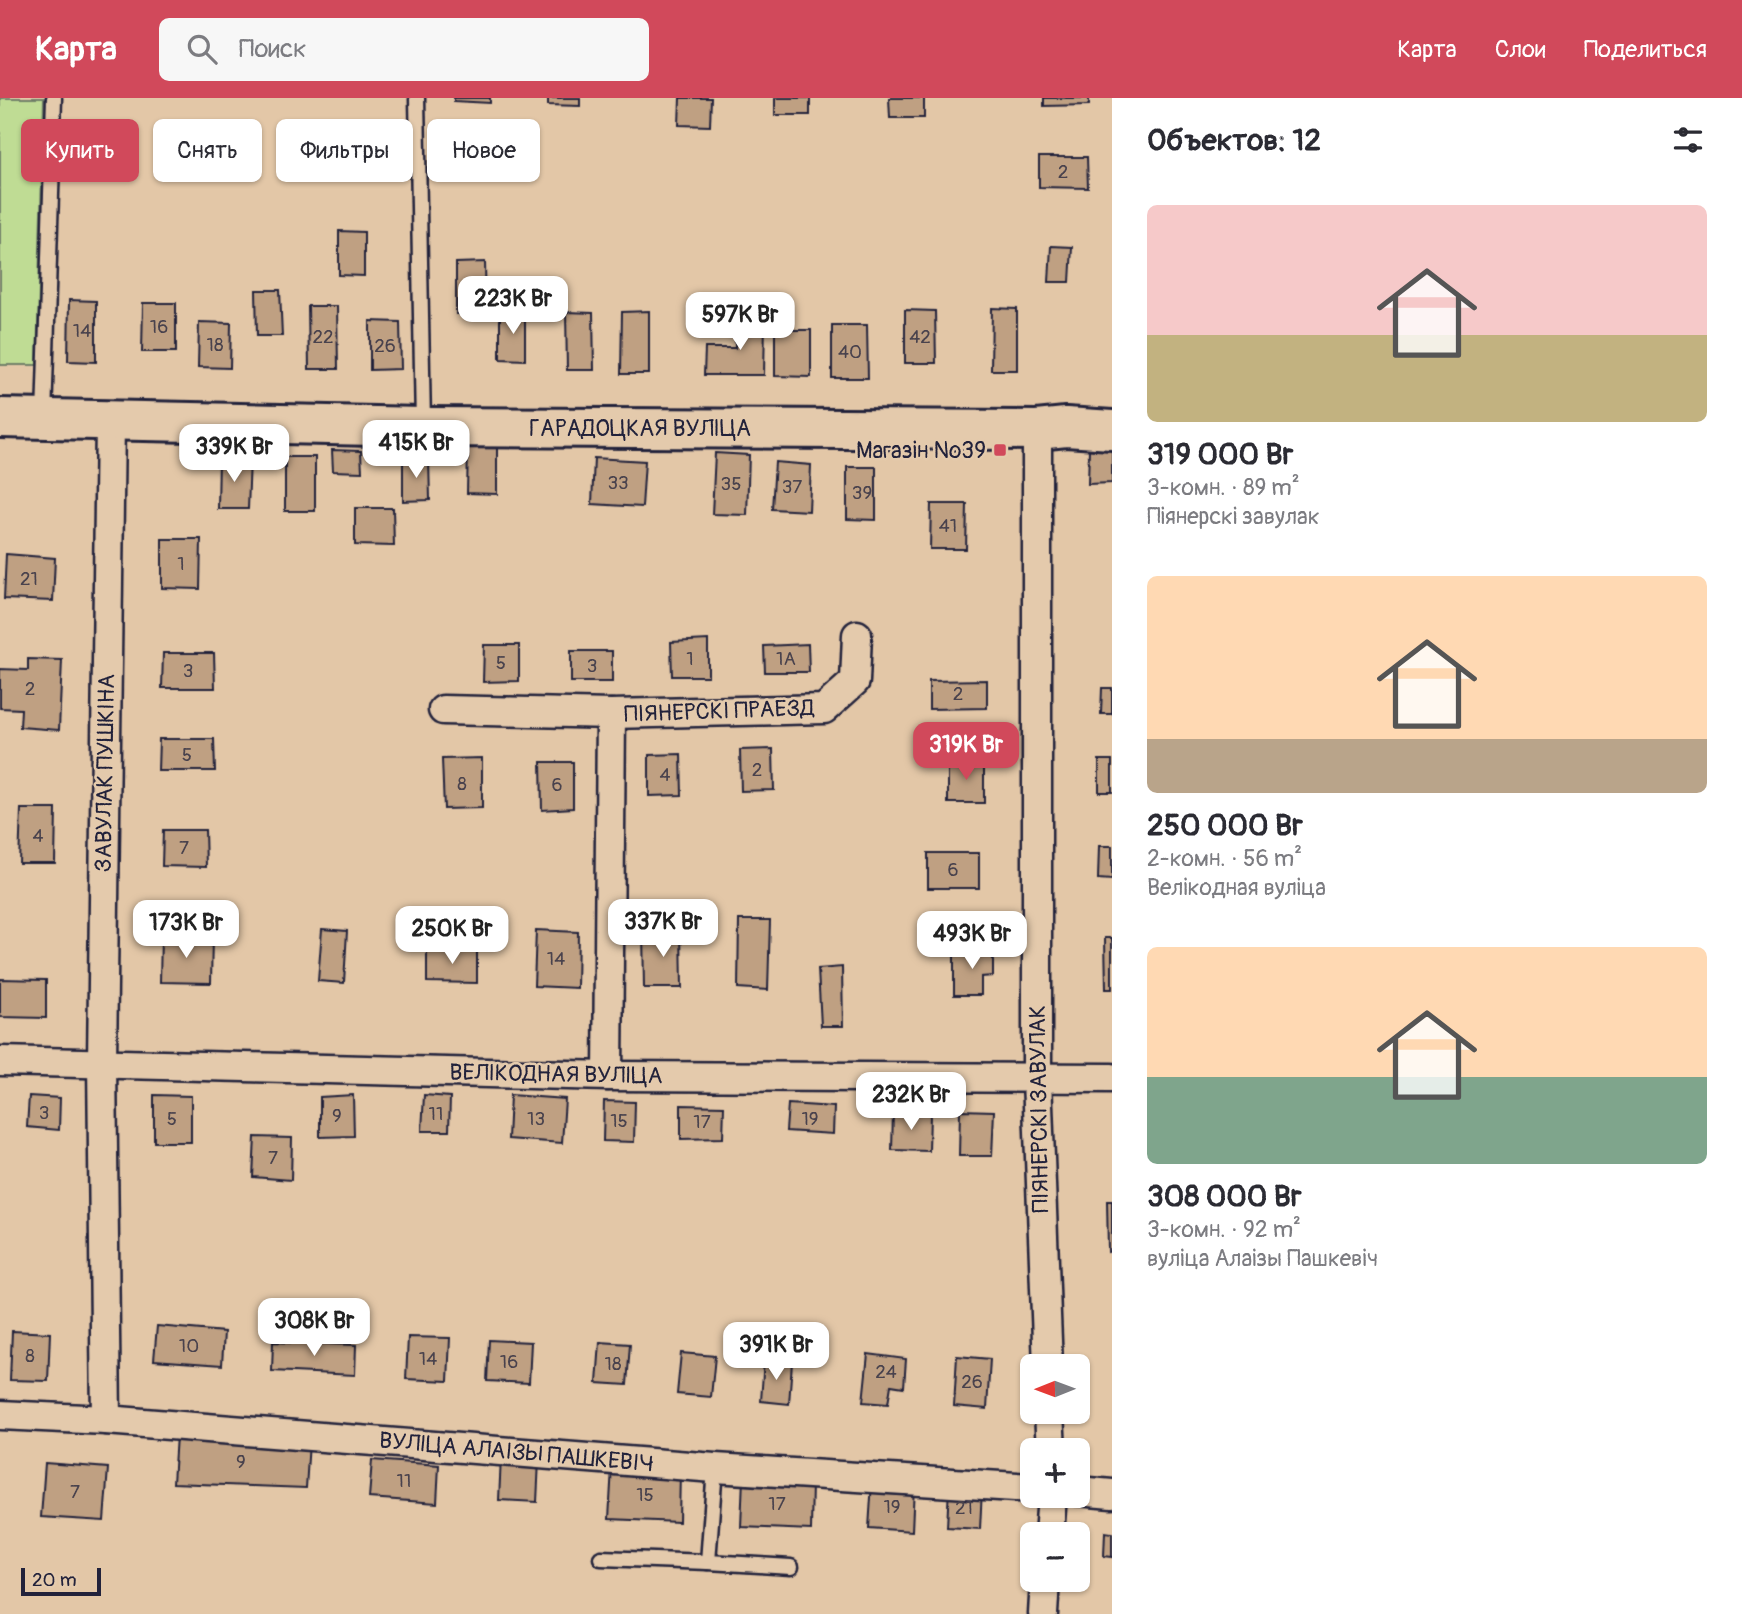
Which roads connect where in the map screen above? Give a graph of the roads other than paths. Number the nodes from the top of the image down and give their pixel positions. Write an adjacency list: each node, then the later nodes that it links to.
1 (54, 98): 4 (lane)
2 (417, 98): 6 (lane)
3 (0, 418): 4 (street, ГАРАДОЦКАЯ ВУЛІЦА)
4 (44, 418): 5 (street, ГАРАДОЦКАЯ ВУЛІЦА)
5 (110, 419): 6 (street, ГАРАДОЦКАЯ ВУЛІЦА); 13 (street, ЗАВУЛАК ПУШКІНА)
6 (424, 427): 7 (street, ГАРАДОЦКАЯ ВУЛІЦА)
7 (1037, 430): 8 (street, ГАРАДОЦКАЯ ВУЛІЦА); 16 (street, ПІЯНЕРСКІ ЗАВУЛАК)
8 (1112, 430)
9 (857, 635): 11 (street, ПІЯНЕРСКІ ПРАЕЗД)
10 (443, 710): 11 (street, ПІЯНЕРСКІ ПРАЕЗД)
11 (611, 714): 14 (street, ПІЯНЕРСКІ ПРАЕЗД)
12 (0, 1061): 13 (street, ВЕЛІКОДНАЯ ВУЛІЦА)
13 (102, 1062): 14 (street, ВЕЛІКОДНАЯ ВУЛІЦА); 19 (street, ЗАВУЛАК ПУШКІНА)
14 (608, 1076): 16 (street, ВЕЛІКОДНАЯ ВУЛІЦА)
15 (1112, 1078): 16 (street, ВЕЛІКОДНАЯ ВУЛІЦА)
16 (1037, 1079): 17 (street, ПІЯНЕРСКІ ЗАВУЛАК)
17 (1048, 1354)
18 (0, 1415): 19 (street, ВУЛІЦА АЛАІЗЫ ПАШКЕВІЧ)
19 (106, 1420): 20 (street, ВУЛІЦА АЛАІЗЫ ПАШКЕВІЧ)
20 (715, 1468): 21 (street, ВУЛІЦА АЛАІЗЫ ПАШКЕВІЧ); 25 (lane)
21 (1020, 1487)
22 (1090, 1492): 23 (street)
23 (1112, 1494)
24 (601, 1558): 25 (lane)
25 (708, 1562): 26 (lane)
26 (791, 1567)
27 (1044, 1592): 28 (street)
28 (1043, 1614)

